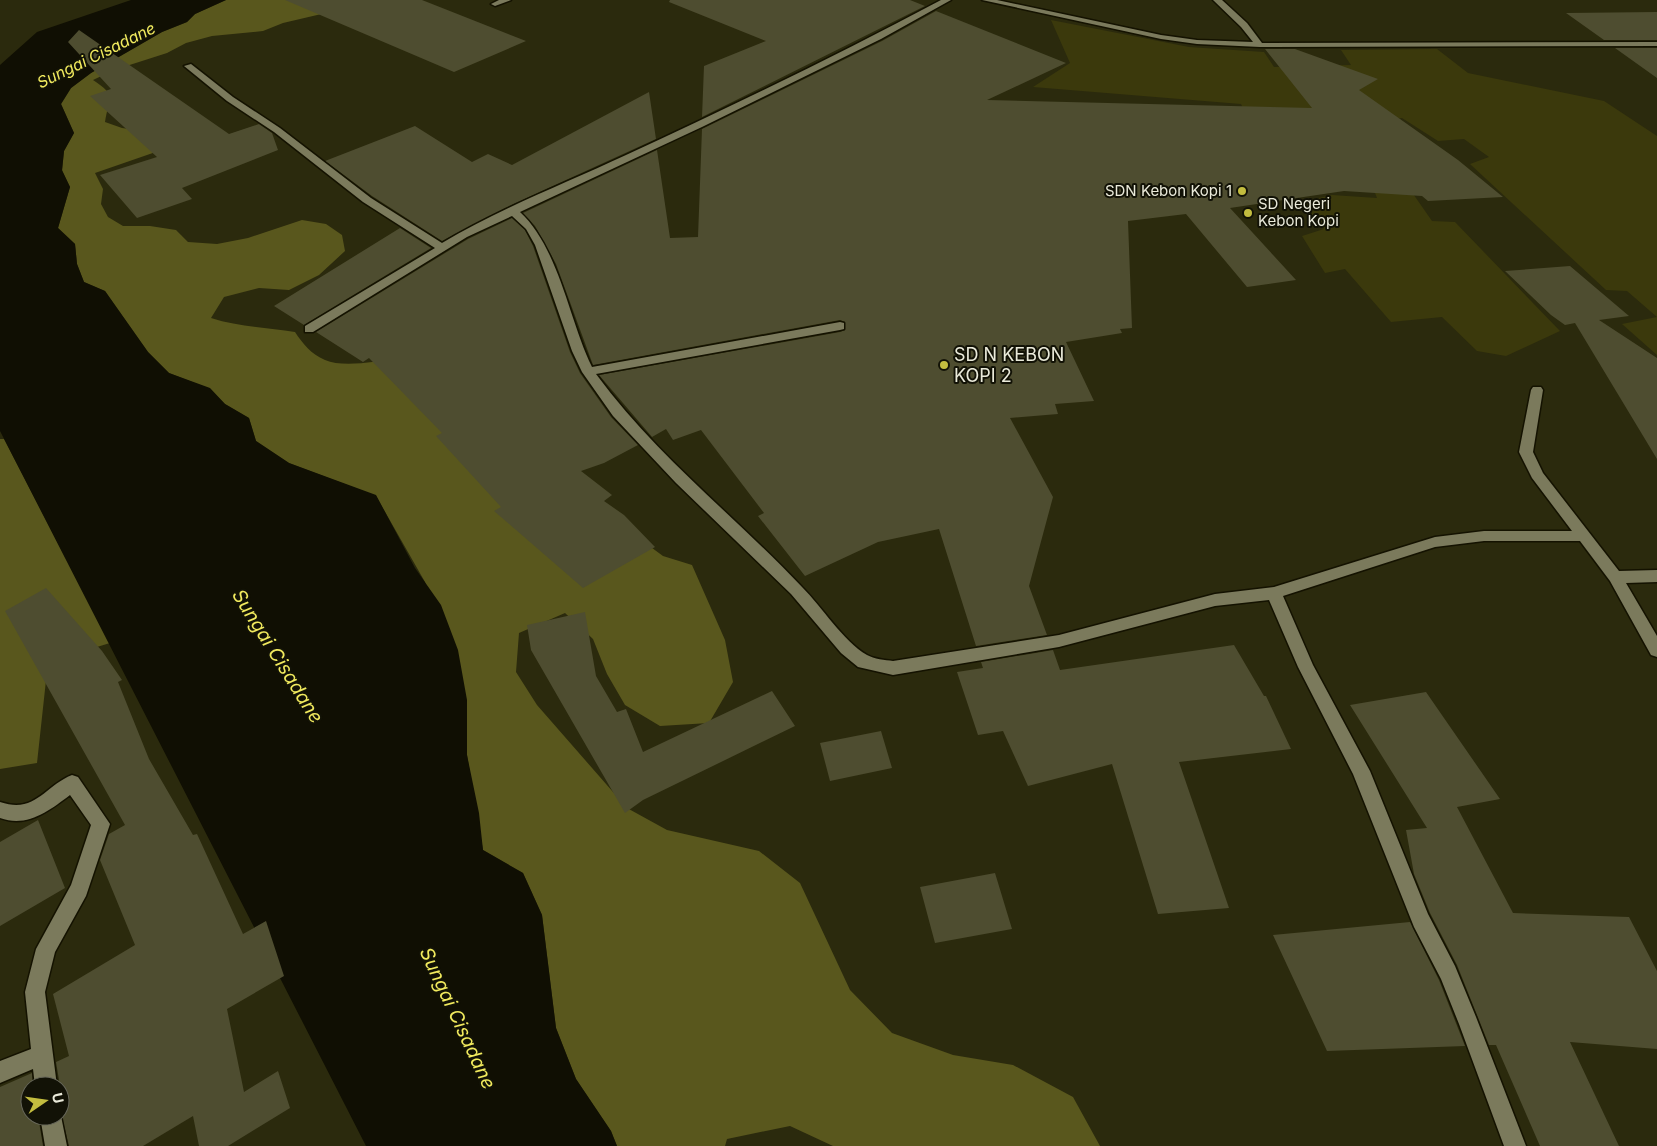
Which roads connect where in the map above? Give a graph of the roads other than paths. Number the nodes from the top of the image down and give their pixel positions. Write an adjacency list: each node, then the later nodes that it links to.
1 (507, 0): 5 (street)
2 (948, 0): 9 (street)
3 (986, 0): 7 (street)
4 (1217, 0): 7 (street)
5 (495, 4)
6 (1657, 44): 7 (street)
7 (1260, 45)
8 (188, 66): 10 (street)
9 (513, 211): 10 (street); 13 (street)
10 (443, 248): 12 (street)
11 (840, 326): 13 (street)
12 (310, 329)
13 (588, 372): 18 (street)
14 (1537, 390): 15 (street)
15 (1584, 536): 17 (street); 18 (street)
16 (1657, 576): 17 (street)
17 (1615, 577): 19 (street)
18 (1274, 592): 26 (street)
19 (1657, 650)
20 (0, 810): 21 (street)
21 (40, 1055): 22 (street); 23 (street)
22 (0, 1072)
23 (44, 1076)
24 (53, 1126): 25 (street)
25 (56, 1146)
26 (1515, 1146)

